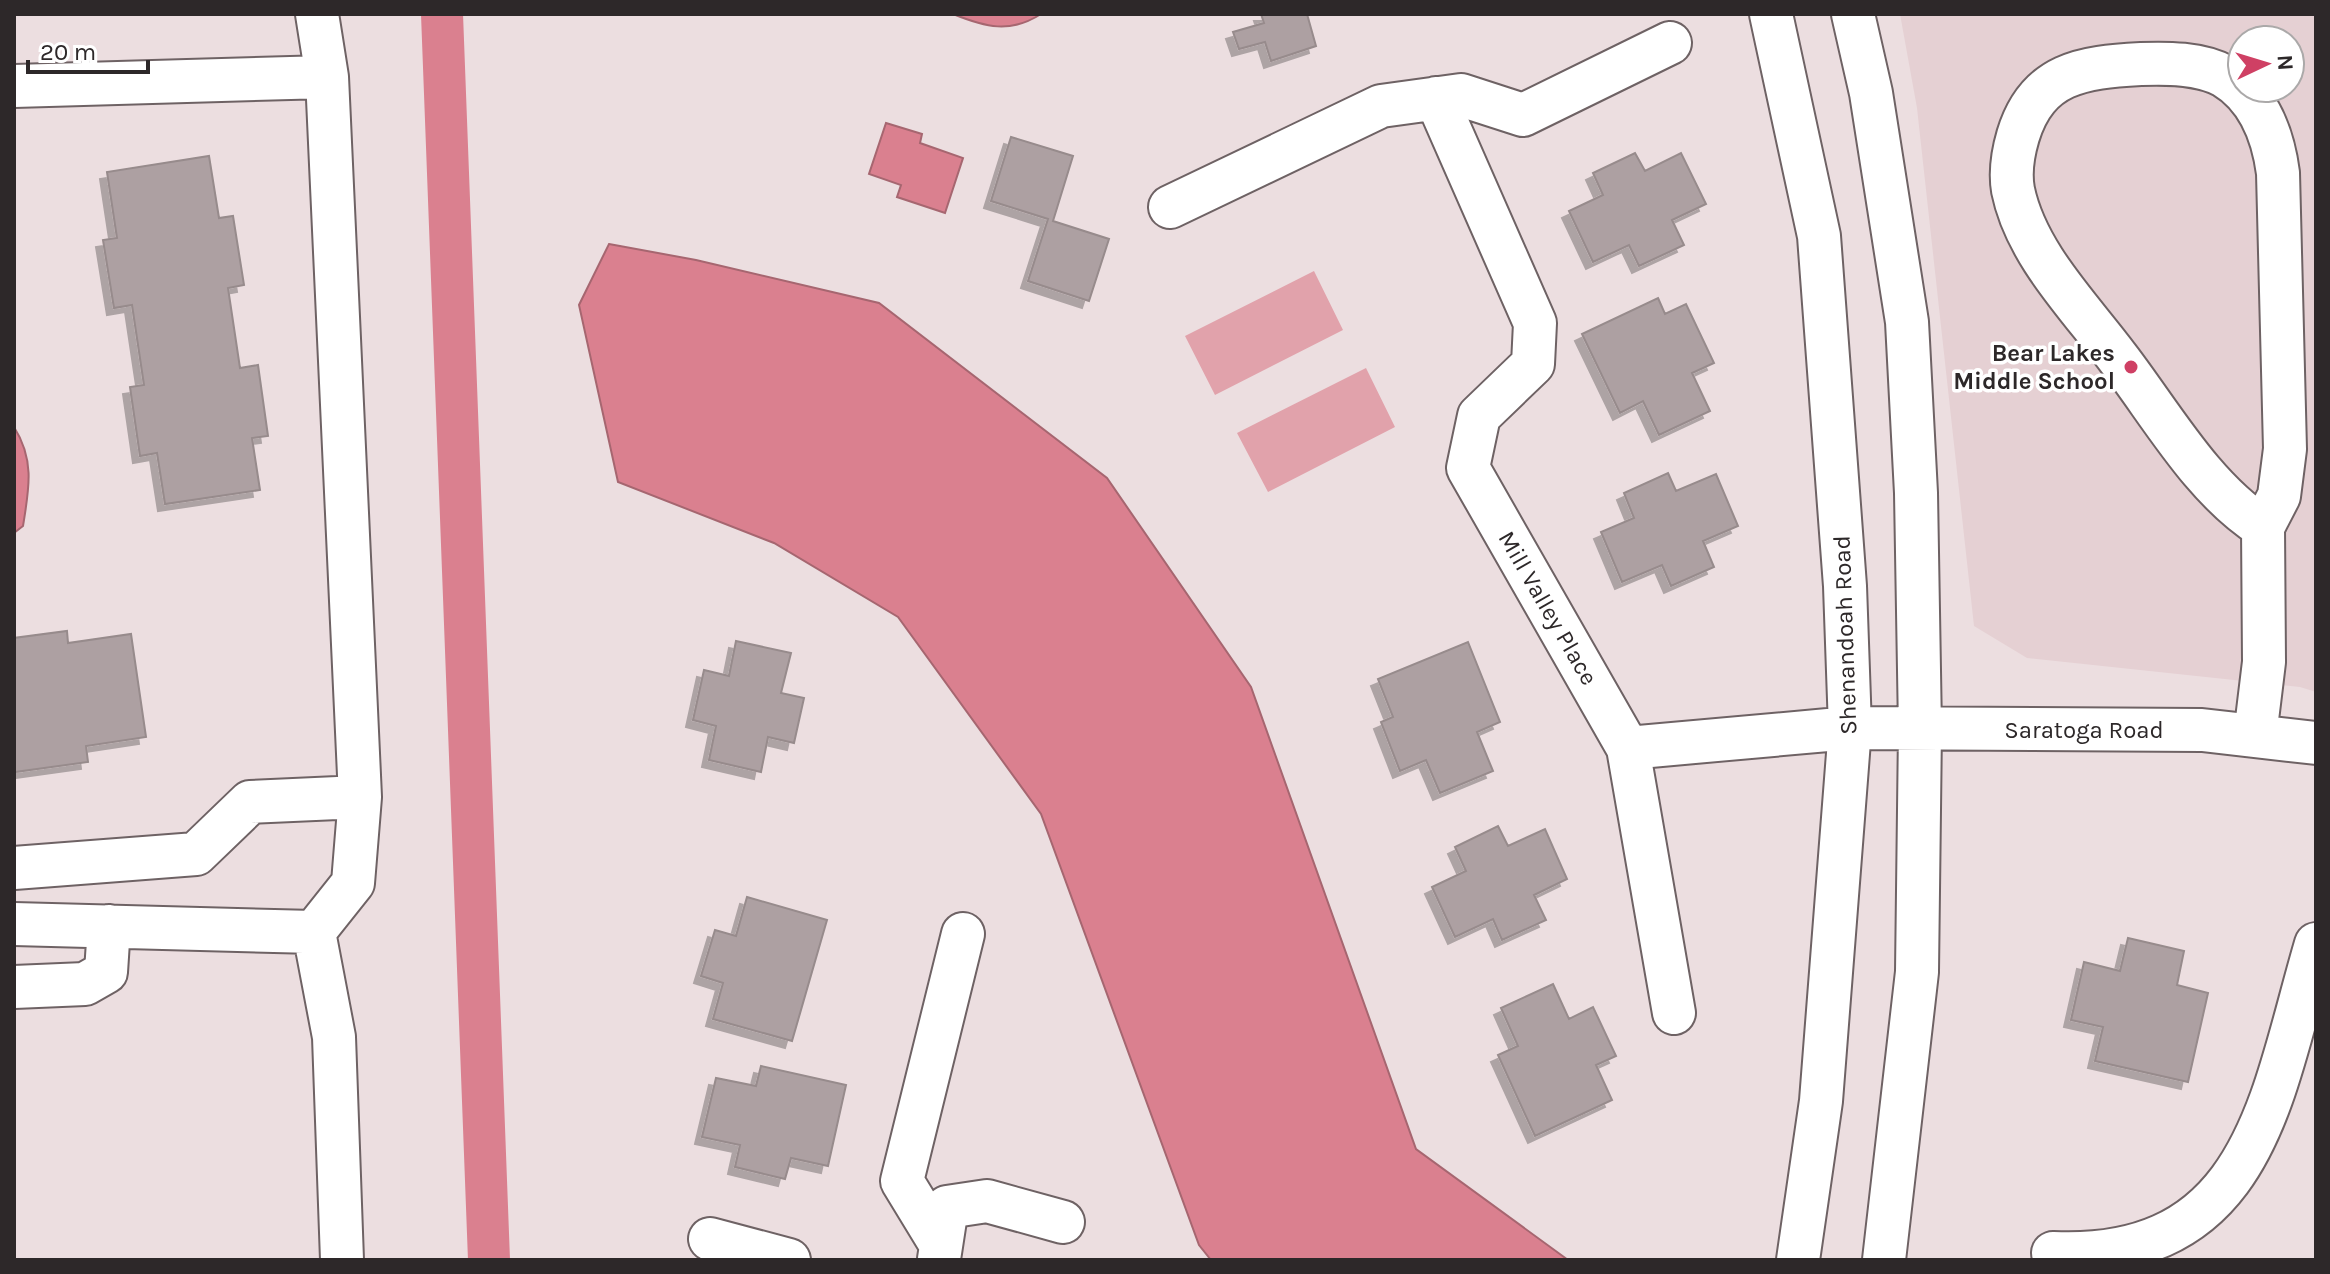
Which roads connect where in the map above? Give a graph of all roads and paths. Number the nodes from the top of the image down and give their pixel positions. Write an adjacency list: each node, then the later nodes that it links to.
1 (317, 14): 5 (street)
2 (1771, 14): 10 (street, Shenandoah Road)
3 (1853, 14): 11 (street)
4 (1670, 43): 7 (street)
5 (327, 77): 6 (street); 15 (street)
6 (14, 86)
7 (1436, 98): 8 (street); 14 (street, Mill Valley Place)
8 (1170, 207)
9 (2263, 527): 9 (street); 12 (street)
10 (1850, 728): 11 (street, Saratoga Road); 14 (street); 30 (street, Shenandoah Road)
11 (1920, 729): 12 (street, Saratoga Road); 31 (street)
12 (2255, 736): 13 (street, Saratoga Road)
13 (2316, 743)
14 (1628, 748): 23 (street, Mill Valley Place)
15 (360, 797): 16 (street); 19 (street)
16 (14, 868)
17 (14, 924): 18 (street)
18 (109, 926): 19 (street); 22 (street)
19 (314, 932): 28 (street)
20 (963, 934): 25 (street)
21 (2316, 944): 27 (street)
22 (14, 987)
23 (1674, 1013)
24 (1063, 1222): 25 (street)
25 (943, 1237)
26 (710, 1239): 29 (street)
27 (2053, 1253)
28 (342, 1260)
29 (789, 1260)
30 (1798, 1260)
31 (1884, 1260)

